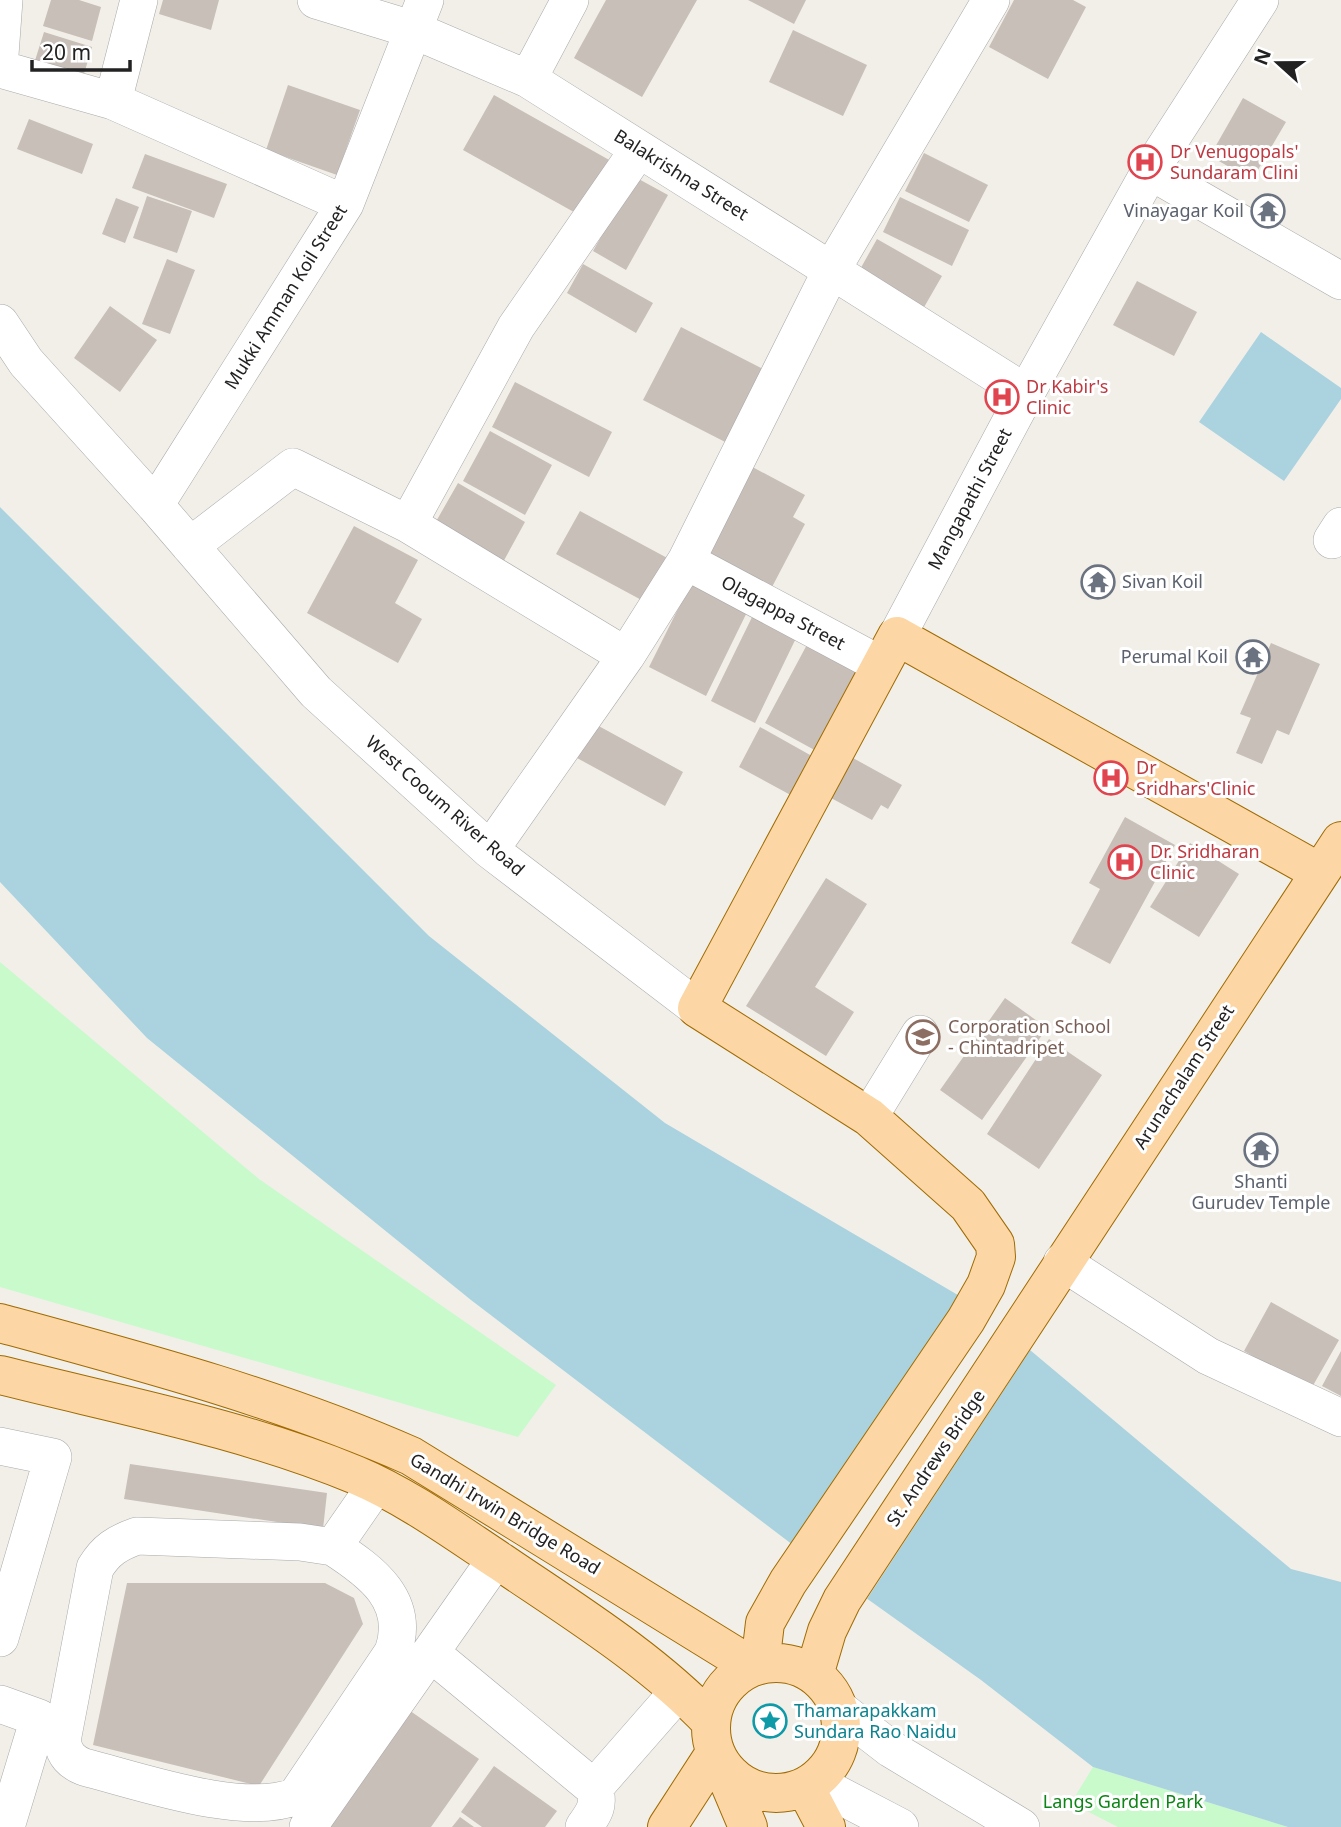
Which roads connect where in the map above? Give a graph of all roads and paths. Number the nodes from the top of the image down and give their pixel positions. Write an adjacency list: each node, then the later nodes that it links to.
1 (4, 0): 8 (street)
2 (139, 0): 11 (street)
3 (316, 0): 7 (street, Balakrishna Street)
4 (570, 0): 10 (street)
5 (991, 0): 15 (street)
6 (1260, 0): 13 (street, Mangapathi Street)
7 (418, 15): 10 (street, Balakrishna Street); 14 (street, Mukki Amman Koil Street)
8 (0, 55)
9 (0, 69): 11 (street)
10 (528, 79): 12 (street, Balakrishna Street)
11 (113, 102): 14 (street)
12 (639, 149): 15 (street, Balakrishna Street); 20 (street)
13 (1150, 171): 16 (street); 18 (street, Mangapathi Street)
14 (345, 204): 19 (street, Mukki Amman Koil Street)
15 (832, 269): 18 (street, Balakrishna Street); 22 (street)
16 (1341, 281)
17 (0, 323): 19 (street, West Cooum River Road)
18 (1026, 393): 23 (street, Mangapathi Street)
19 (155, 505): 21 (street, West Cooum River Road)
20 (408, 524): 21 (street); 24 (street)
21 (190, 546): 26 (street, West Cooum River Road)
22 (686, 561): 23 (street, Olagappa Street); 24 (street)
23 (889, 650): 27 (main road); 28 (main road, Mangapathi Street)
24 (626, 656): 26 (street)
25 (1341, 841): 27 (main road, Arunachalam Street)
26 (490, 850): 28 (street, West Cooum River Road)
27 (1330, 880): 31 (main road, Arunachalam Street)
28 (697, 1008): 30 (main road, West Cooum River Road)
29 (920, 1034): 30 (street)
30 (869, 1117): 40 (main road, West Cooum River Road)
31 (1062, 1262): 32 (main road, Arunachalam Street); 35 (street)
32 (1031, 1317): 45 (main road, St. Andrews Bridge)
33 (0, 1323): 42 (main road, Gandhi Irwin Bridge Road)
34 (0, 1375): 37 (main road)
35 (1341, 1418)
36 (0, 1446): 41 (street)
37 (376, 1485): 38 (street); 39 (main road)
38 (333, 1547): 38 (street)
39 (496, 1559): 43 (street); 46 (main road)
40 (765, 1623): 42 (main road); 44 (main road)
41 (0, 1638)
42 (709, 1642): 44 (main road, Gandhi Irwin Bridge Road)
43 (432, 1654): 51 (street); 53 (street)
44 (757, 1666): 45 (main road); 49 (main road)
45 (814, 1675): 48 (main road)
46 (678, 1692): 49 (main road); 51 (street)
47 (0, 1704): 52 (street)
48 (838, 1708): 50 (main road); 59 (street)
49 (716, 1747): 50 (main road); 55 (main road); 56 (main road)
50 (809, 1785): 57 (main road); 58 (street)
51 (594, 1788): 54 (street)
52 (6, 1827)
53 (308, 1827)
54 (584, 1827)
55 (667, 1827)
56 (748, 1827)
57 (826, 1827)
58 (901, 1827)
59 (1021, 1827)

